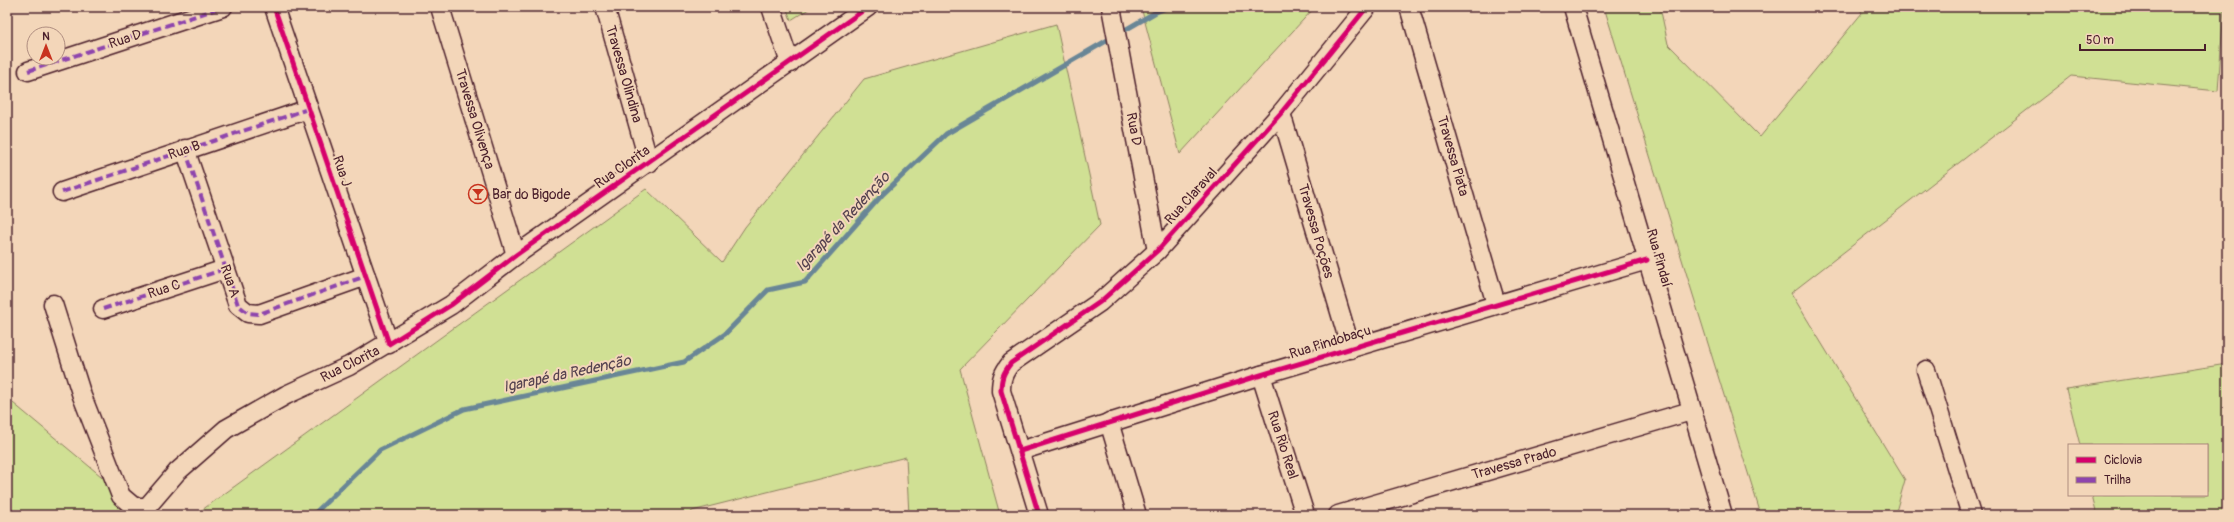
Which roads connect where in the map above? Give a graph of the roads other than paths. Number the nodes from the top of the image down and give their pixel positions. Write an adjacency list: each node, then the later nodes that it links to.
1 (223, 7): 12 (street, Rua D)
2 (274, 7): 13 (street, Rua J)
3 (440, 7): 19 (street, Travessa Olivença)
4 (605, 7): 16 (street, Travessa Olindina)
5 (771, 7): 11 (street)
6 (868, 7): 11 (street, Rua Clorita)
7 (1111, 7): 18 (street, Rua D)
8 (1367, 7): 14 (street, Rua Claraval)
9 (1409, 7): 24 (street, Travessa Piata)
10 (1573, 7): 20 (street, Rua Pindaí)
11 (790, 63): 16 (street, Rua Clorita)
12 (28, 71)
13 (308, 109): 15 (street, Rua B); 22 (street, Rua J)
14 (1281, 113): 18 (street, Rua Claraval); 27 (street, Travessa Poções)
15 (185, 149): 17 (street, Rua B); 21 (street, Rua A)
16 (649, 163): 19 (street, Rua Clorita)
17 (62, 192)
18 (1157, 252): 32 (street, Rua Claraval)
19 (516, 255): 26 (street, Rua Clorita)
20 (1647, 260): 24 (street, Rua Pindobaçu); 30 (street, Rua Pindaí)
21 (225, 269): 22 (street, Rua A); 25 (street, Rua C)
22 (366, 276): 26 (street, Rua J)
23 (53, 304): 26 (street, Rua Clorita)
24 (1496, 304): 27 (street, Rua Pindobaçu)
25 (103, 309)
26 (389, 344)
27 (1351, 349): 29 (street, Rua Pindobaçu)
28 (1926, 370): 38 (street)
29 (1260, 376): 31 (street, Rua Pindobaçu); 35 (street, Rua Rio Real)
30 (1691, 411): 36 (street, Travessa Prado); 37 (street, Rua Pindaí)
31 (1109, 422): 32 (street, Rua Pindobaçu); 34 (street)
32 (1020, 451): 33 (street)
33 (1039, 515)
34 (1137, 515)
35 (1305, 515)
36 (1338, 515)
37 (1723, 515)
38 (1970, 515)

